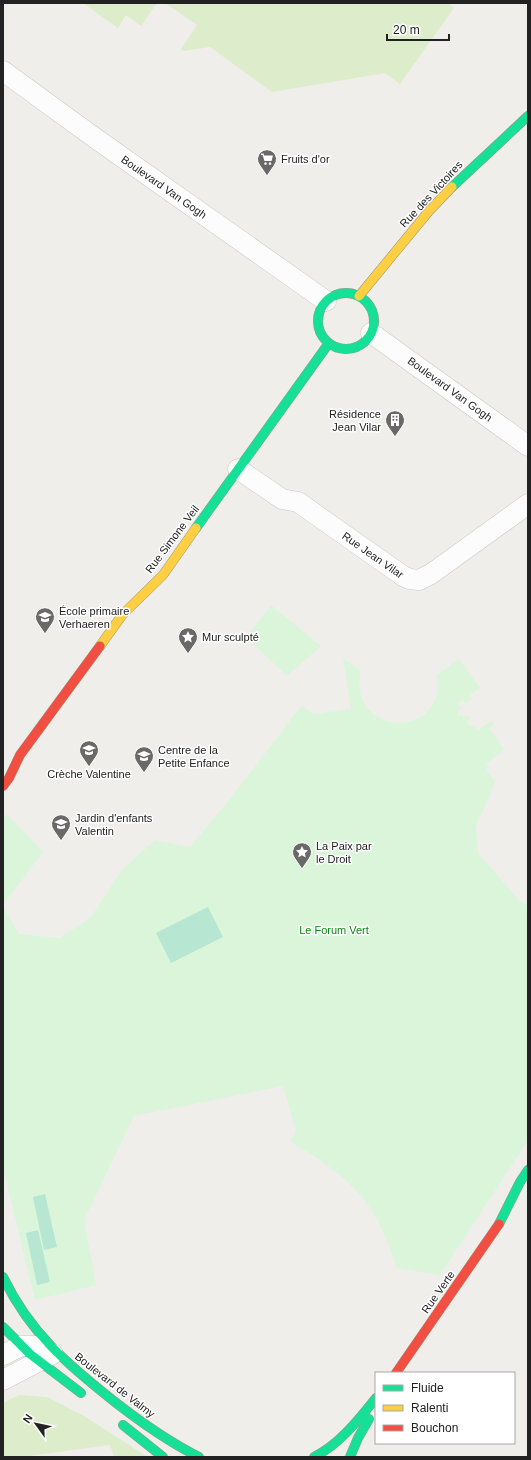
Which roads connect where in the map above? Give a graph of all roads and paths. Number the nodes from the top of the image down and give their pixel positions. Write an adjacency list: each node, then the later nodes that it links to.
1 (3, 71): 4 (street, Boulevard Van Gogh)
2 (528, 116): 3 (street, Rue des Victoires)
3 (359, 296): 4 (street); 5 (street)
4 (326, 302): 6 (street)
5 (371, 333): 6 (street); 7 (street, Boulevard Van Gogh)
6 (329, 343): 8 (street, Rue Simone Veil)
7 (528, 446)
8 (238, 469): 9 (street, Rue Jean Vilar); 10 (street, Rue Simone Veil)
9 (528, 504)
10 (3, 786)
11 (528, 1170): 13 (street, Rue Verte)
12 (518, 1205): 13 (street, Rue Verte)
13 (499, 1225): 20 (street, Rue Verte)
14 (3, 1277): 17 (street, Boulevard de Valmy)
15 (3, 1327): 16 (street)
16 (20, 1346): 17 (street); 18 (street); 19 (street)
17 (56, 1353): 19 (street); 27 (street, Boulevard de Valmy)
18 (3, 1354)
19 (38, 1361): 21 (street); 23 (street)
20 (397, 1372)
21 (3, 1380)
22 (375, 1399): 28 (street)
23 (89, 1400)
24 (375, 1409): 29 (street)
25 (113, 1418): 26 (street)
26 (163, 1457)
27 (199, 1457)
28 (314, 1457)
29 (350, 1457)

